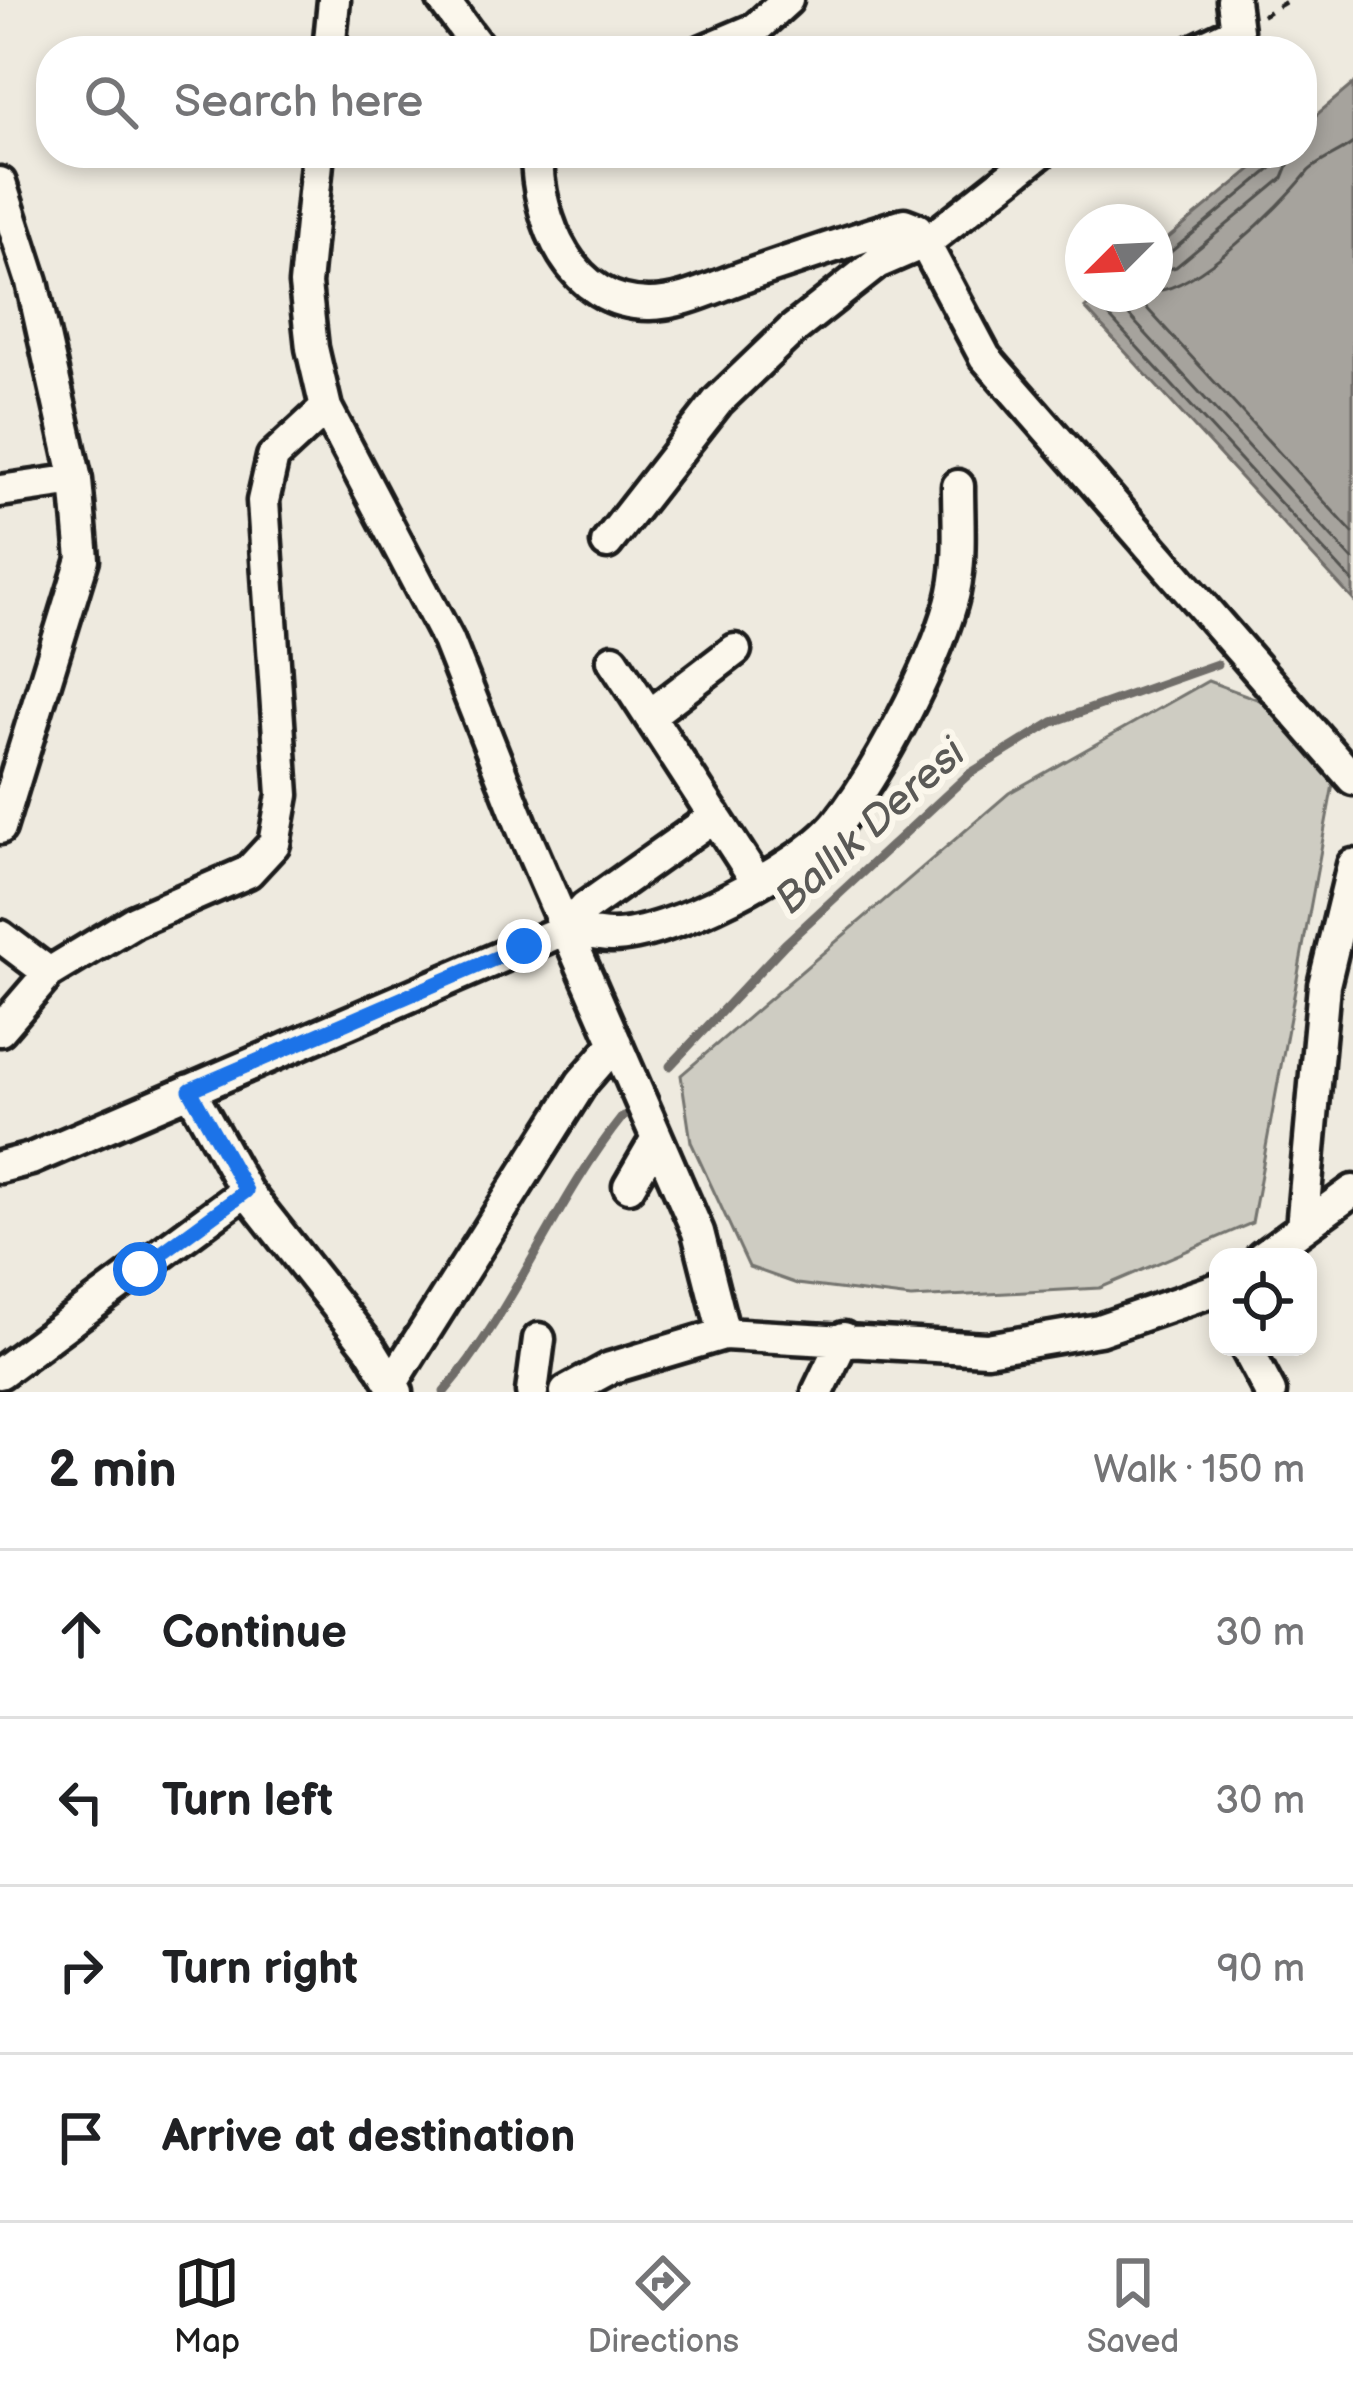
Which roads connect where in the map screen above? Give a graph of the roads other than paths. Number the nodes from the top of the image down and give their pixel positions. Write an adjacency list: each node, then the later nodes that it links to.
1 (334, 0): 5 (street)
2 (442, 0): 6 (street)
3 (788, 0): 7 (street)
4 (1233, 0): 8 (street)
5 (330, 36)
6 (470, 36)
7 (737, 36)
8 (1226, 36)
9 (317, 168): 14 (street)
10 (537, 168): 13 (street)
11 (1021, 168): 13 (street)
12 (0, 183): 15 (street)
13 (928, 241): 18 (street); 23 (street)
14 (326, 408): 28 (street); 30 (street)
15 (76, 480): 17 (street); 22 (street)
16 (958, 486): 27 (street)
17 (0, 491)
18 (607, 543)
19 (735, 650): 21 (street)
20 (613, 659): 21 (street)
21 (650, 715): 24 (street)
22 (9, 766): 25 (street)
23 (1353, 779)
24 (715, 816): 27 (street); 28 (street)
25 (0, 828)
26 (1353, 865): 39 (street)
27 (758, 883): 28 (street)
28 (566, 928): 32 (street); 33 (street)
29 (0, 936): 30 (street)
30 (49, 973): 31 (street)
31 (0, 1030)
32 (616, 1043): 34 (street); 47 (street)
33 (190, 1090): 35 (street); 37 (street)
34 (657, 1138): 36 (street); 42 (street)
35 (0, 1167)
36 (629, 1186)
37 (246, 1191): 46 (street); 47 (street)
38 (1353, 1191): 39 (street)
39 (1302, 1228): 40 (street)
40 (1274, 1248)
41 (1209, 1294): 43 (street)
42 (724, 1334): 43 (street); 49 (street)
43 (844, 1338): 50 (street)
44 (539, 1339): 48 (street)
45 (1251, 1356): 51 (street)
46 (0, 1373)
47 (394, 1388)
48 (532, 1392)
49 (566, 1392)
50 (818, 1392)
51 (1270, 1392)

